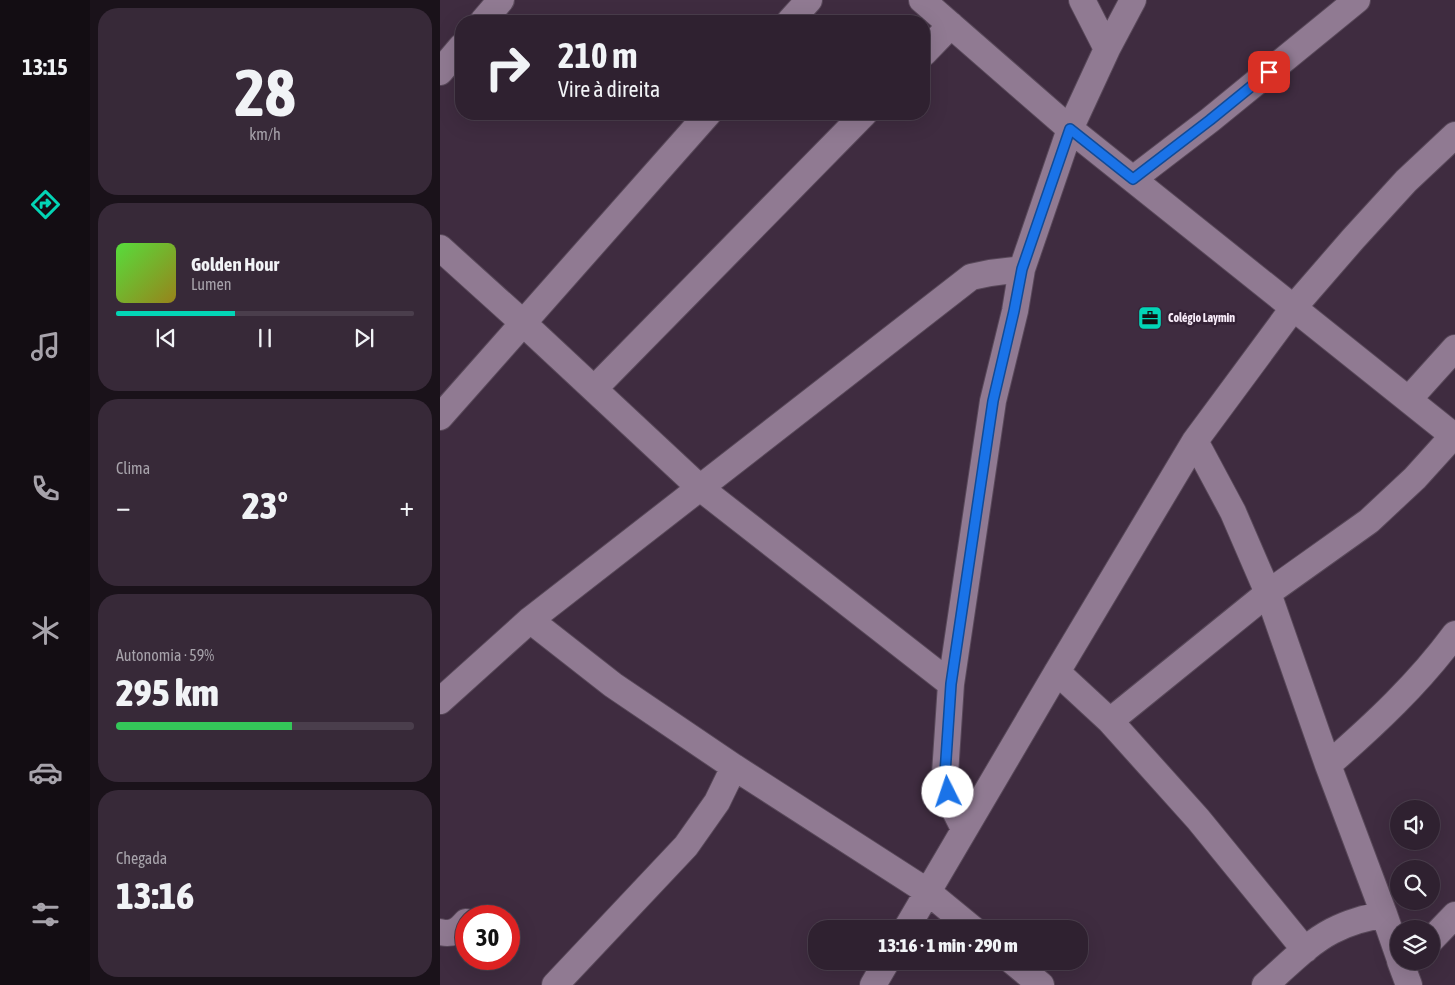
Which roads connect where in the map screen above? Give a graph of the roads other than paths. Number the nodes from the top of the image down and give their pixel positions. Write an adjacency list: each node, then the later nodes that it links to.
1 (501, 0): 7 (street)
2 (809, 0): 8 (street)
3 (922, 0): 9 (street)
4 (1082, 0): 11 (street)
5 (1133, 0): 11 (street)
6 (1357, 0): 18 (street)
7 (488, 15)
8 (795, 15)
9 (951, 25): 10 (street); 16 (street)
10 (930, 47)
11 (1107, 49): 16 (street)
12 (455, 54): 13 (street)
13 (440, 72)
14 (703, 120): 22 (street)
15 (858, 120): 24 (street)
16 (1070, 129): 18 (street); 20 (street)
17 (1455, 135): 21 (street)
18 (1133, 179): 21 (street)
19 (440, 248): 22 (street)
20 (1022, 269): 29 (street); 34 (street)
21 (1294, 307): 25 (street); 28 (street)
22 (522, 322): 24 (street); 26 (street)
23 (1455, 348): 25 (street)
24 (594, 389): 29 (street)
25 (1409, 399): 27 (street)
26 (440, 417)
27 (1454, 436): 30 (street)
28 (1195, 441): 30 (street); 33 (street)
29 (699, 487): 31 (street); 34 (street)
30 (1268, 593): 36 (street); 37 (street)
31 (530, 620): 35 (street); 38 (street)
32 (1455, 634): 37 (street)
33 (1056, 672): 36 (street); 39 (street)
34 (951, 684): 39 (street)
35 (440, 701)
36 (1110, 721): 49 (street)
37 (1328, 765): 41 (street)
38 (734, 767): 40 (street); 52 (street)
39 (964, 829): 40 (street)
40 (928, 892): 43 (street); 44 (street)
41 (1384, 914): 45 (street); 49 (street)
42 (1455, 915): 46 (street)
43 (911, 920)
44 (962, 920)
45 (1390, 929)
46 (1440, 931)
47 (440, 932): 48 (street)
48 (455, 932)
49 (1305, 950): 55 (street)
50 (882, 970): 53 (street)
51 (1023, 970): 54 (street)
52 (555, 985)
53 (873, 985)
54 (1041, 985)
55 (1265, 985)

